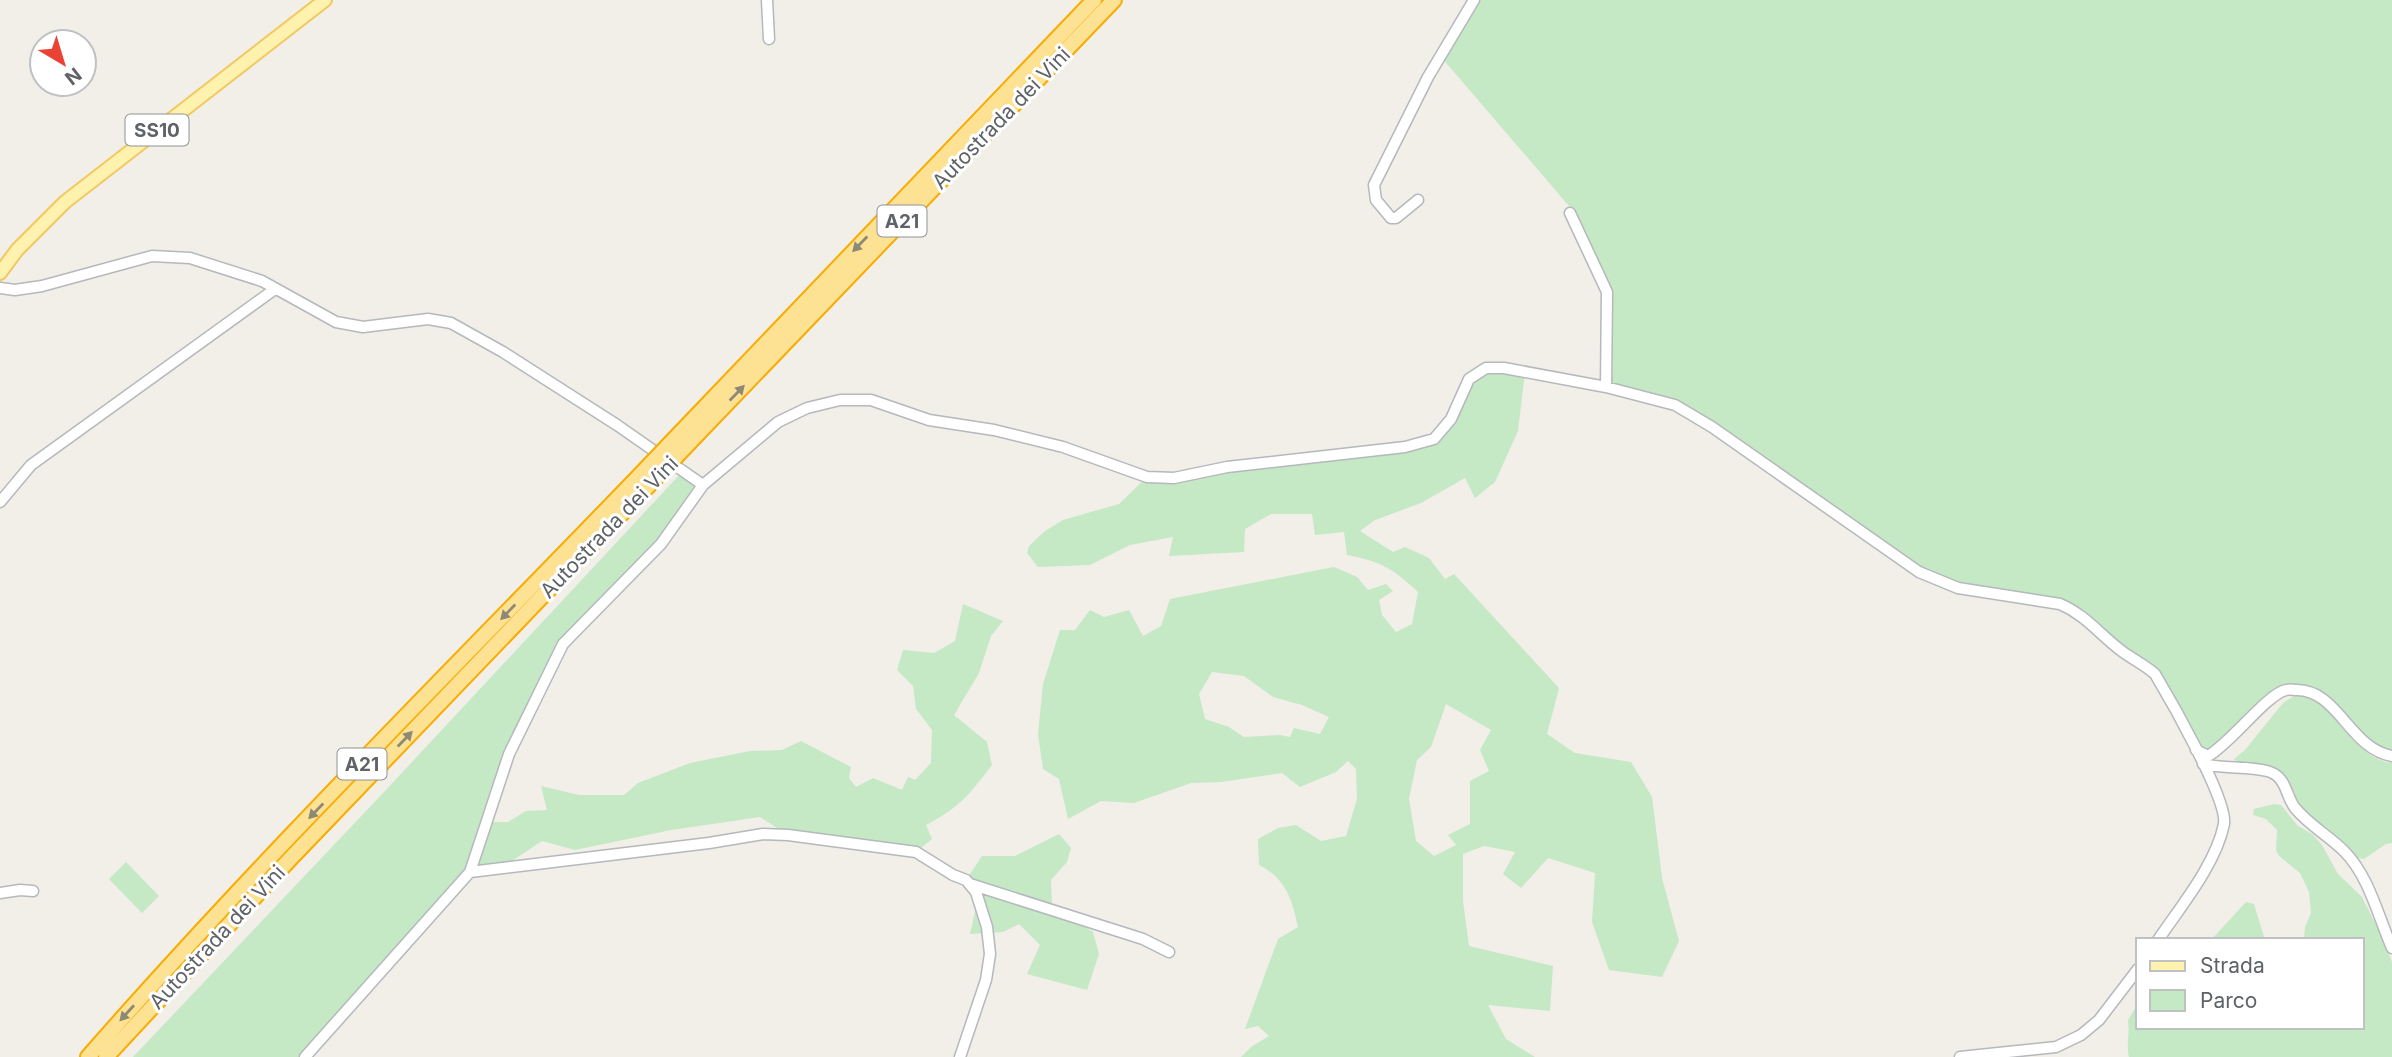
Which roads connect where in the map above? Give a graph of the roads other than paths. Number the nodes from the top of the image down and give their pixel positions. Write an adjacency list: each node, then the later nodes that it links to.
1 (326, 0): 9 (main road, SS10)
2 (767, 0): 6 (street)
3 (1094, 0): 13 (highway, Autostrada dei Vini / A21, one-way to 13)
4 (1114, 0): 13 (highway, Autostrada dei Vini / A21, one-way to 4)
5 (1474, 0): 7 (street)
6 (769, 39)
7 (1418, 200)
8 (1570, 213): 12 (street)
9 (0, 273)
10 (0, 288): 11 (street)
11 (275, 289): 15 (street); 16 (street)
12 (1606, 387): 15 (street); 17 (street)
13 (686, 437): 14 (highway, Autostrada dei Vini / A21, bridge)
14 (645, 479): 28 (highway, Autostrada dei Vini / A21, one-way to 28); 29 (highway, Autostrada dei Vini / A21, one-way to 14)
15 (703, 485): 20 (street)
16 (0, 502)
17 (2196, 750): 18 (street); 19 (street)
18 (2392, 755)
19 (2203, 764): 24 (street); 25 (street)
20 (470, 872): 21 (street); 30 (street)
21 (970, 883): 26 (street); 31 (street)
22 (33, 891): 23 (street)
23 (0, 893)
24 (2159, 938)
25 (2392, 948)
26 (1169, 952)
27 (2136, 972): 32 (street)
28 (88, 1057)
29 (107, 1057)
30 (305, 1057)
31 (960, 1057)
32 (1960, 1057)

